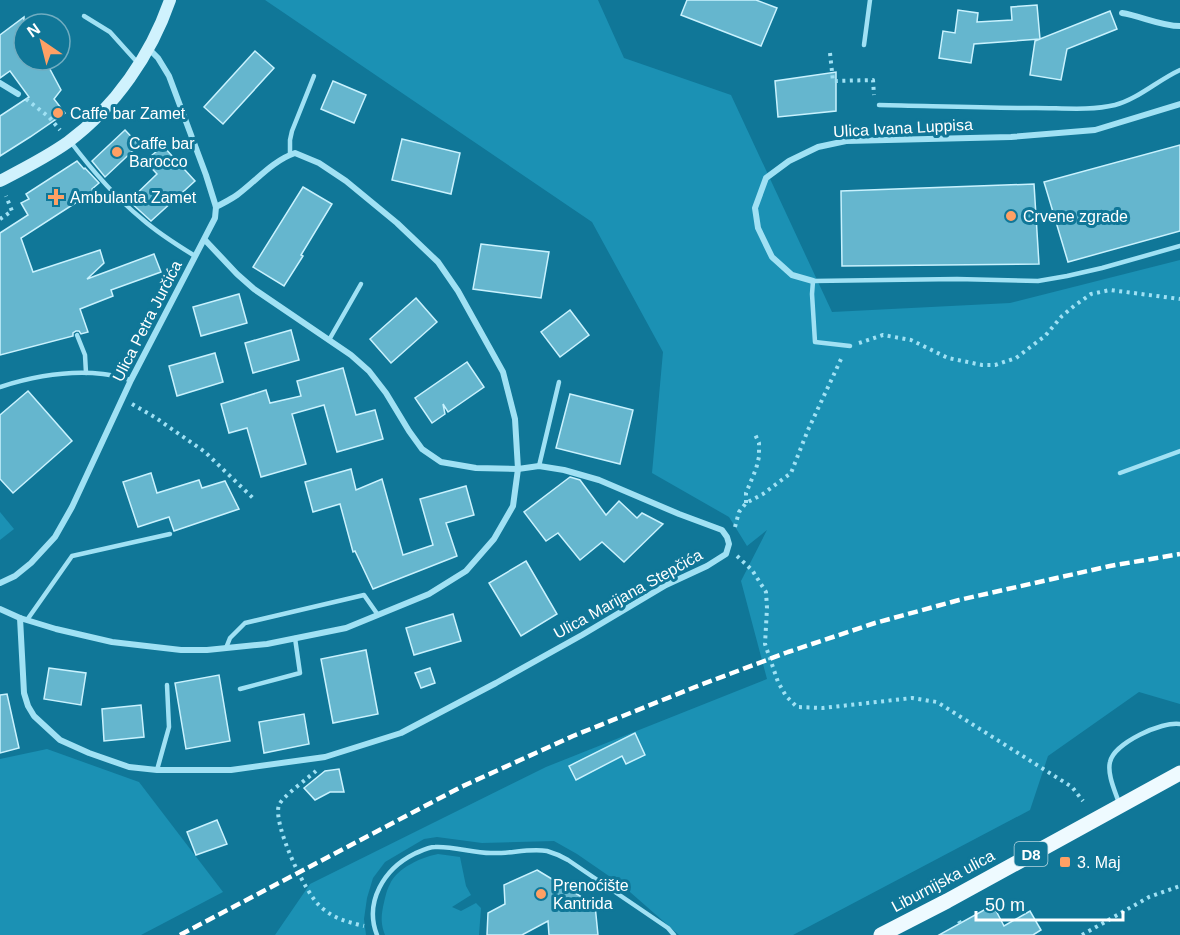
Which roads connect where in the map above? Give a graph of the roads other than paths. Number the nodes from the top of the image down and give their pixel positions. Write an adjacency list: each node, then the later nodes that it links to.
1 (170, 0): 7 (main road)
2 (870, 0): 6 (lane)
3 (1122, 13): 5 (street)
4 (84, 15): 8 (lane)
5 (1180, 27)
6 (864, 45)
7 (149, 49): 8 (main road); 18 (street)
8 (139, 64): 15 (main road)
9 (1180, 70): 13 (lane)
10 (314, 76): 16 (lane)
11 (0, 83): 12 (street)
12 (18, 94)
13 (876, 104)
14 (1180, 104): 22 (street, Ulica Ivana Luppisa)
15 (70, 141): 17 (main road); 21 (lane)
16 (290, 155): 18 (street); 33 (street)
17 (0, 182)
18 (216, 207): 19 (street, Ulica Petra Jurčića)
19 (205, 240): 21 (street, Ulica Petra Jurčića); 25 (street, Ulica Marijana Stepčića)
20 (1180, 246): 22 (lane)
21 (195, 256): 28 (street, Ulica Petra Jurčića)
22 (813, 281): 26 (lane)
23 (361, 285): 25 (lane)
24 (77, 335): 27 (lane)
25 (329, 340): 33 (street, Ulica Marijana Stepčića)
26 (850, 346)
27 (86, 373): 28 (lane); 30 (lane)
28 (131, 381): 36 (street, Ulica Petra Jurčića)
29 (559, 382): 32 (lane)
30 (0, 387)
31 (1180, 451): 34 (lane)
32 (538, 466): 33 (street, Ulica Marijana Stepčića); 45 (street, Ulica Marijana Stepčića)
33 (518, 469): 38 (street)
34 (1120, 473)
35 (170, 534): 39 (lane)
36 (0, 583)
37 (0, 609): 39 (street)
38 (378, 615): 40 (street); 41 (lane)
39 (23, 619): 41 (street); 45 (street, Ulica Marijana Stepčića)
40 (295, 638): 41 (street); 43 (lane)
41 (226, 648)
42 (167, 685): 45 (lane)
43 (240, 689)
44 (1180, 724): 47 (lane)
45 (157, 771)
46 (1180, 773): 47 (main road, Liburnijska ulica / D8)
47 (1120, 806): 50 (main road, Liburnijska ulica / D8)
48 (377, 935): 49 (lane)
49 (674, 935)
50 (881, 935)

